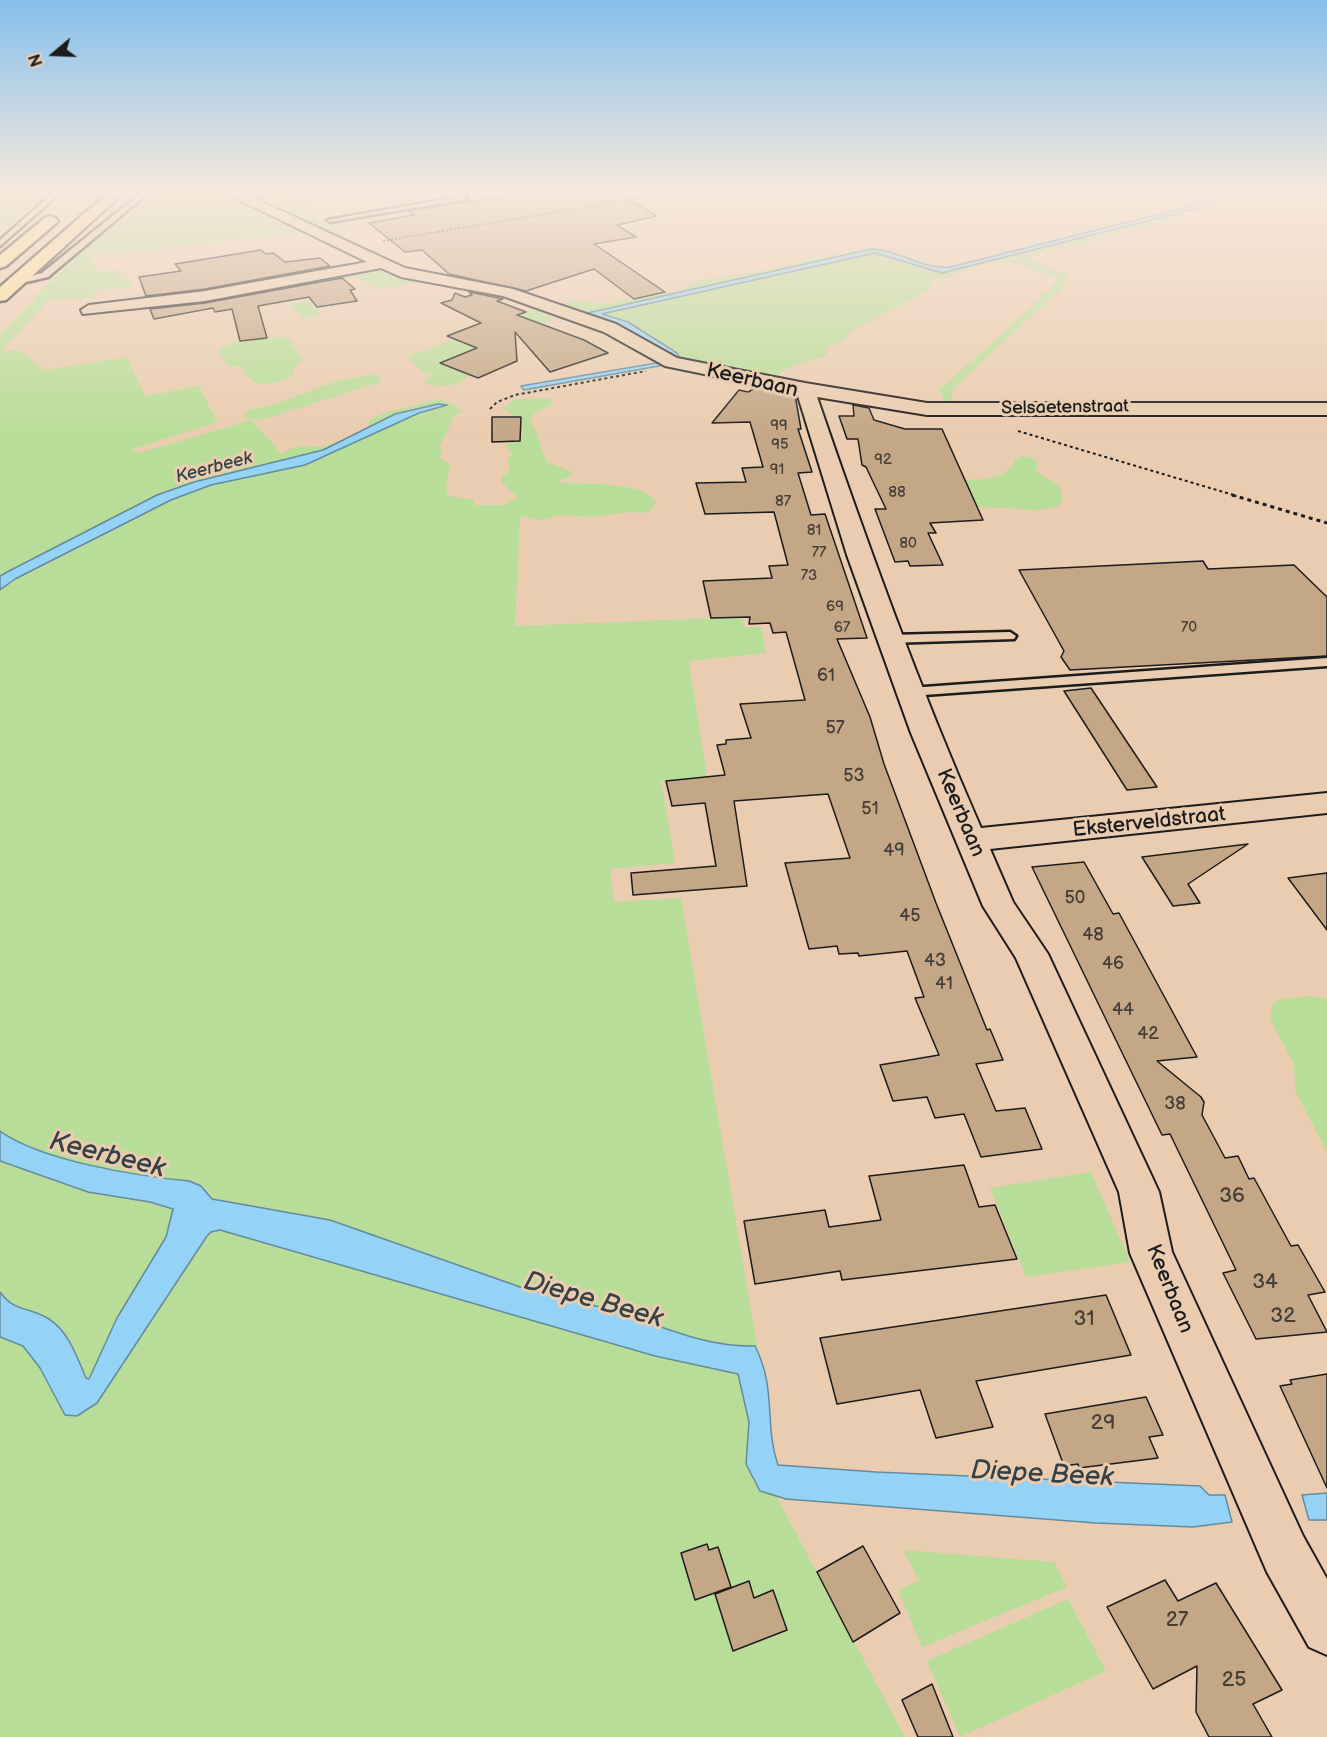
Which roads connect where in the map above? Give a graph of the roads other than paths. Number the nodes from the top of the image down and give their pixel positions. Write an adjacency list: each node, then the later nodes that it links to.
1 (24, 274): 5 (highway)
2 (46, 274): 5 (lane)
3 (325, 274): 6 (street, Keerbaan)
4 (412, 274): 7 (street, Keerbaan)
5 (6, 290)
6 (89, 310)
7 (805, 389): 8 (street, Selsaetenstraat); 10 (street, Keerbaan)
8 (1327, 409)
9 (1010, 636): 10 (lane)
10 (889, 639): 12 (street, Keerbaan)
11 (1327, 662): 12 (lane)
12 (910, 692): 14 (street, Keerbaan)
13 (1327, 803): 14 (street, Eksterveldstraat)
14 (971, 840): 15 (street, Keerbaan)
15 (1327, 1629)

